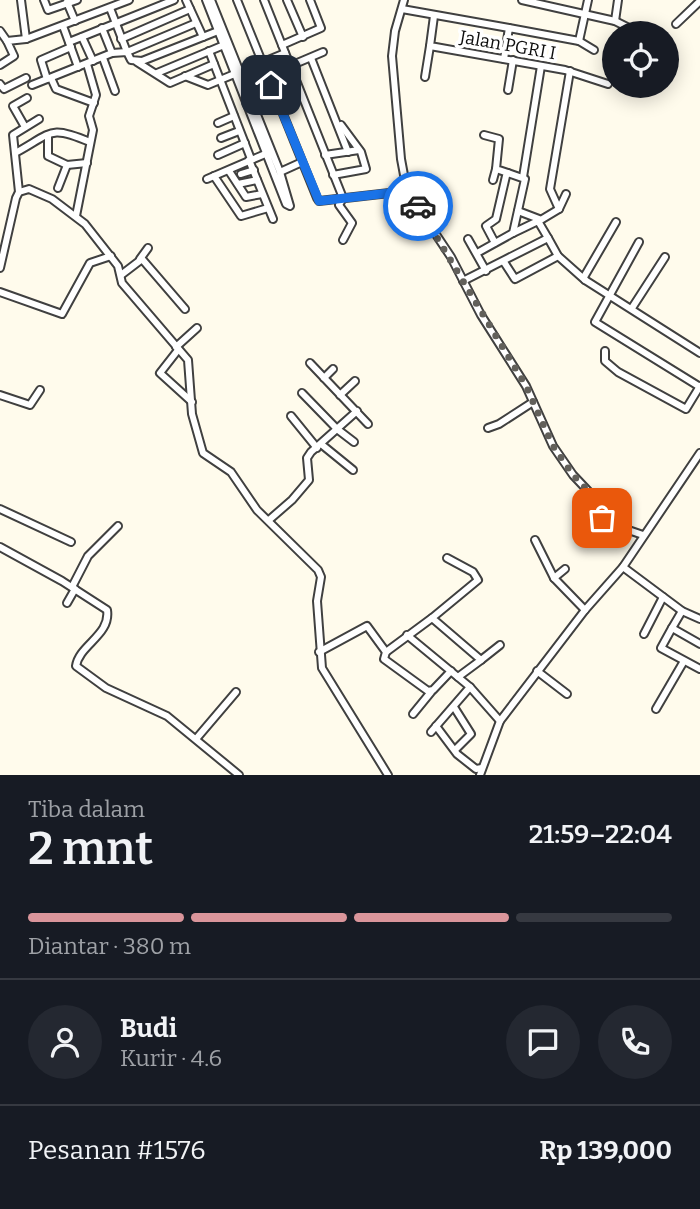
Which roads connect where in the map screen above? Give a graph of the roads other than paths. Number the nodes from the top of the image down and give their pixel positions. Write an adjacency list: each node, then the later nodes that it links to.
1 (21, 0): 37 (street)
2 (44, 0): 17 (street)
3 (77, 0): 17 (street)
4 (129, 0): 19 (street)
5 (174, 0): 27 (street)
6 (186, 0): 20 (street)
7 (208, 0): 33 (street); 65 (street)
8 (237, 0): 57 (street)
9 (264, 0): 43 (street)
10 (287, 0): 36 (street)
11 (404, 0): 21 (street)
12 (527, 0): 18 (street)
13 (588, 0): 22 (street)
14 (618, 0): 25 (street)
15 (312, 1): 36 (street)
16 (700, 1): 26 (street)
17 (67, 2): 24 (street)
18 (556, 3): 22 (street)
19 (110, 8): 24 (street); 27 (street)
20 (190, 9): 28 (street); 38 (street)
21 (402, 9): 23 (street); 111 (street)
22 (585, 13): 25 (street); 40 (street)
23 (433, 16): 31 (street); 44 (street)
24 (75, 21): 29 (street)
25 (615, 21)
26 (679, 21)
27 (115, 23): 30 (street); 38 (street)
28 (196, 23): 35 (street); 47 (street)
29 (63, 26): 37 (street); 41 (street)
30 (102, 28): 34 (street); 49 (street)
31 (509, 29): 40 (street); 53 (street)
32 (0, 30): 39 (street)
33 (218, 31): 35 (street); 42 (street)
34 (82, 37): 41 (street); 55 (street)
35 (203, 37): 56 (street)
36 (303, 37): 43 (street)
37 (26, 38): 39 (street)
38 (121, 39): 47 (street)
39 (7, 41): 59 (street)
40 (579, 41): 45 (street)
41 (70, 44): 62 (street); 69 (street)
42 (224, 45): 46 (street); 65 (street)
43 (282, 45): 50 (street)
44 (430, 46): 53 (street, Jalan PGRI I); 67 (street)
45 (594, 50)
46 (209, 51): 58 (street); 64 (street)
47 (127, 52): 49 (street); 56 (street)
48 (323, 52): 52 (street)
49 (112, 53): 51 (street)
50 (285, 53): 57 (street); 60 (street)
51 (103, 58): 55 (street); 75 (street)
52 (310, 58): 60 (street); 79 (street)
53 (504, 59): 54 (street, Jalan PGRI I)
54 (513, 60): 61 (street, Jalan PGRI I); 74 (street)
55 (90, 62): 62 (street); 77 (street)
56 (137, 62): 64 (street)
57 (261, 62): 65 (street); 96 (street)
58 (214, 64): 66 (street); 70 (street)
59 (0, 65)
60 (290, 65): 94 (street)
61 (541, 66): 63 (street, Jalan PGRI I); 106 (street)
62 (78, 67): 69 (street)
63 (570, 71): 71 (street, Jalan PGRI I); 118 (street)
64 (157, 73): 66 (street)
65 (238, 73): 70 (street); 92 (street)
66 (185, 76): 70 (street)
67 (425, 77)
68 (26, 78): 72 (street)
69 (49, 78): 73 (street); 77 (street)
70 (220, 80): 78 (street)
71 (602, 82)
72 (0, 83)
73 (32, 85)
74 (508, 90)
75 (115, 91)
76 (27, 98): 82 (street)
77 (94, 103): 87 (street)
78 (234, 116): 81 (street); 83 (street)
79 (335, 118): 89 (street); 91 (street)
80 (39, 119): 82 (street)
81 (218, 123)
82 (25, 127): 90 (street)
83 (239, 131): 86 (street); 88 (street)
84 (48, 135): 87 (street); 90 (street); 98 (street)
85 (484, 135): 99 (street)
86 (220, 138)
87 (90, 142): 97 (street)
88 (245, 144): 93 (street); 95 (street)
89 (359, 150): 91 (street); 105 (street)
90 (17, 152): 112 (street)
91 (348, 152): 94 (street)
92 (269, 153): 95 (street); 102 (street); 102 (street)
93 (218, 155)
94 (326, 155): 105 (street)
95 (250, 160): 100 (street); 101 (street)
96 (302, 162): 102 (street); 115 (street)
97 (87, 163): 98 (street); 120 (street)
98 (67, 164): 110 (street)
99 (496, 169): 103 (street); 108 (street)
100 (254, 170): 104 (street); 107 (street)
101 (229, 171): 109 (street); 117 (street)
102 (280, 172)
103 (508, 173): 106 (street); 130 (street)
104 (242, 174)
105 (333, 175): 115 (street)
106 (523, 177): 119 (street)
107 (257, 180): 109 (street); 113 (street)
108 (493, 180)
109 (238, 184): 113 (street)
110 (58, 188)
111 (407, 191): 115 (street); 116 (street)
112 (19, 192): 120 (street); 138 (street)
113 (262, 194): 117 (street)
114 (566, 194): 118 (street)
115 (343, 198): 128 (street)
116 (414, 199): 121 (street); 142 (street)
117 (268, 208): 122 (street)
118 (559, 209): 123 (street)
119 (518, 211): 123 (street); 125 (street)
120 (76, 216): 133 (street)
121 (391, 217)
122 (273, 219)
123 (540, 220): 125 (street); 126 (street)
124 (616, 222): 141 (street)
125 (513, 233): 130 (street)
126 (548, 238): 134 (street); 137 (street)
127 (468, 239): 132 (street)
128 (343, 240)
129 (639, 242): 144 (street)
130 (495, 243): 132 (street)
131 (148, 248): 136 (street)
132 (477, 253): 139 (street)
133 (111, 256): 140 (street); 143 (street)
134 (558, 256): 137 (street); 141 (street)
135 (665, 257): 146 (street)
136 (140, 259): 140 (street); 145 (street)
137 (504, 262): 139 (street)
138 (0, 268)
139 (486, 271): 142 (street)
140 (121, 275): 148 (street)
141 (585, 280): 144 (street)
142 (463, 281): 161 (street)
143 (0, 292)
144 (607, 295): 146 (street); 155 (street)
145 (185, 309)
146 (632, 309): 150 (street)
147 (197, 328): 148 (street)
148 (177, 348): 160 (street); 160 (street)
149 (605, 351): 155 (street)
150 (700, 353)
151 (310, 363): 153 (street)
152 (333, 369): 153 (street)
153 (324, 378): 158 (street)
154 (355, 381): 158 (street)
155 (700, 387)
156 (40, 390): 159 (street)
157 (302, 393): 166 (street)
158 (340, 395): 162 (street)
159 (0, 396)
160 (192, 402): 172 (street)
161 (533, 402): 165 (street); 174 (street)
162 (357, 411): 164 (street); 166 (street)
163 (291, 416): 168 (street)
164 (368, 424)
165 (488, 428)
166 (337, 429): 167 (street); 168 (street)
167 (354, 442)
168 (319, 446): 170 (street); 172 (street)
169 (700, 453): 174 (street)
170 (353, 470)
171 (0, 509): 176 (street)
172 (269, 520): 194 (street)
173 (118, 526): 182 (street)
174 (643, 535): 179 (street)
175 (535, 540): 181 (street)
176 (71, 542)
177 (0, 547): 182 (street)
178 (447, 558): 187 (street)
179 (622, 567): 183 (street); 185 (street)
180 (565, 569): 181 (street)
181 (554, 578): 185 (street)
182 (73, 588): 184 (street); 212 (street)
183 (663, 597): 186 (street); 190 (street)
184 (67, 603)
185 (585, 610): 200 (street)
186 (682, 611): 188 (street); 189 (street)
187 (432, 618): 191 (street); 196 (street)
188 (700, 619)
189 (671, 628): 192 (street); 197 (street)
190 (643, 634)
191 (407, 635): 195 (street); 199 (street)
192 (700, 644)
193 (500, 645): 196 (street)
194 (319, 652): 195 (street); 216 (street)
195 (386, 652): 204 (street)
196 (481, 660): 201 (street)
197 (684, 661): 198 (street); 207 (street)
198 (700, 669)
199 (451, 671): 201 (street); 204 (street)
200 (537, 671): 205 (street); 209 (street)
201 (458, 677): 202 (street)
202 (470, 687): 206 (street); 209 (street)
203 (236, 692): 212 (street)
204 (431, 692): 208 (street)
205 (568, 694)
206 (454, 706): 210 (street); 213 (street)
207 (656, 709)
208 (413, 714)
209 (500, 721): 214 (street)
210 (436, 726): 211 (street); 213 (street)
211 (431, 732)
212 (196, 738): 215 (street)
213 (455, 750): 214 (street)
214 (481, 771)
215 (239, 775)
216 (388, 775)

